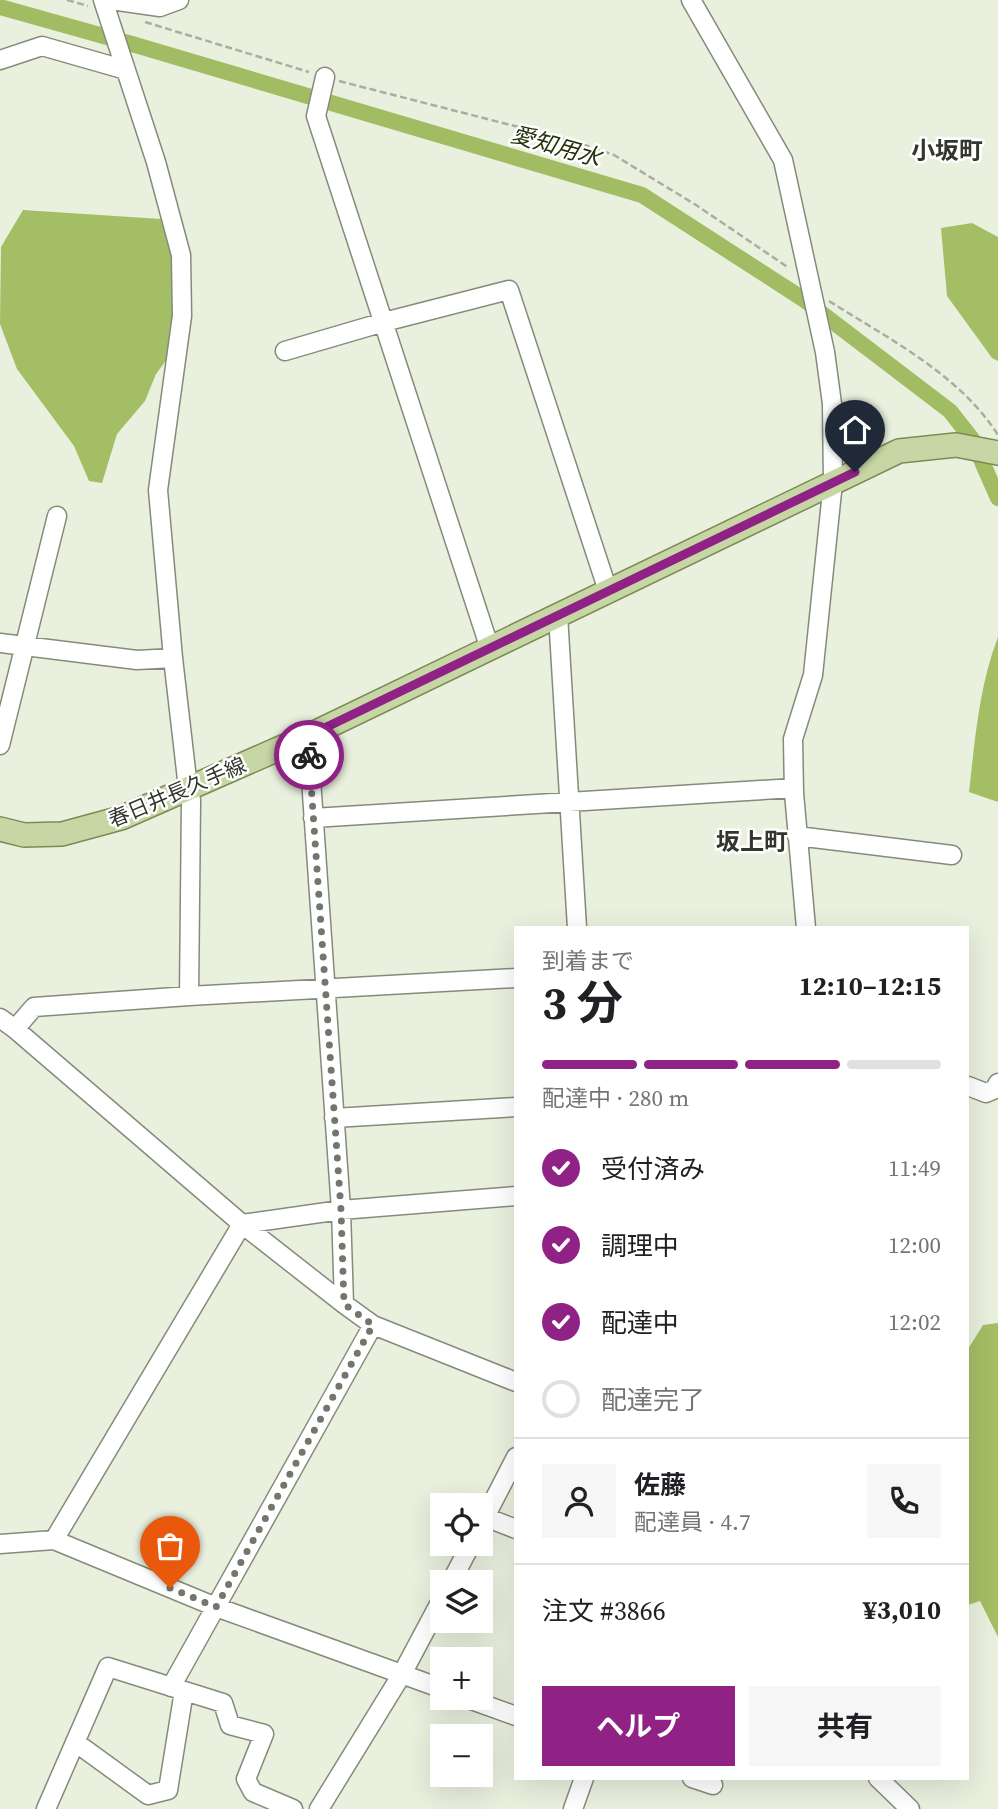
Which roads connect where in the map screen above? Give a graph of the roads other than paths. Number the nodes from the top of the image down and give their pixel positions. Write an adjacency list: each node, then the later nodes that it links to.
1 (103, 0): 6 (street)
2 (111, 0): 3 (street)
3 (179, 0)
4 (691, 0): 11 (street)
5 (0, 60): 6 (street)
6 (124, 64): 18 (street)
7 (325, 77): 8 (street)
8 (384, 322): 9 (street); 13 (street); 17 (street)
9 (285, 351)
10 (998, 453): 11 (main road, 春日井長久手線)
11 (833, 482): 13 (main road, 春日井長久手線); 22 (street)
12 (57, 516): 16 (street)
13 (608, 591): 14 (main road, 春日井長久手線)
14 (558, 615): 17 (main road, 春日井長久手線); 23 (street)
15 (0, 643): 16 (street)
16 (26, 644): 18 (street); 20 (street)
17 (490, 649): 19 (main road, 春日井長久手線)
18 (173, 658): 21 (street)
19 (308, 736): 21 (main road, 春日井長久手線); 24 (street)
20 (0, 745)
21 (188, 788): 25 (main road, 春日井長久手線); 32 (street)
22 (794, 788): 23 (street); 26 (street)
23 (570, 801): 24 (street); 28 (street)
24 (313, 818): 31 (street)
25 (0, 829)
26 (797, 836): 27 (street); 29 (street)
27 (952, 855)
28 (577, 926)
29 (806, 926)
30 (514, 978): 31 (street)
31 (324, 989): 32 (street); 38 (street)
32 (189, 996): 34 (street)
33 (0, 1018): 34 (street)
34 (15, 1029): 41 (street)
35 (998, 1083): 36 (street)
36 (969, 1086)
37 (514, 1107): 38 (street)
38 (334, 1118): 40 (street)
39 (514, 1196): 40 (street)
40 (341, 1210): 41 (street); 42 (street)
41 (242, 1224): 42 (street); 49 (street)
42 (344, 1304): 43 (street)
43 (373, 1325): 44 (street); 51 (street)
44 (514, 1381)
45 (514, 1461): 46 (street)
46 (493, 1502)
47 (493, 1523): 48 (street)
48 (514, 1529)
49 (54, 1540): 50 (street); 51 (street)
50 (0, 1544)
51 (216, 1607): 53 (street); 55 (street)
52 (430, 1621): 53 (street)
53 (402, 1674): 54 (street); 66 (street)
54 (430, 1684)
55 (177, 1689): 58 (street); 63 (street); 65 (street)
56 (493, 1708): 57 (street)
57 (514, 1715)
58 (75, 1742): 63 (street); 64 (street)
59 (583, 1780): 67 (street)
60 (698, 1780): 62 (street)
61 (880, 1780): 68 (street)
62 (713, 1785)
63 (145, 1802)
64 (46, 1809)
65 (293, 1809)
66 (320, 1809)
67 (573, 1809)
68 (910, 1809)

